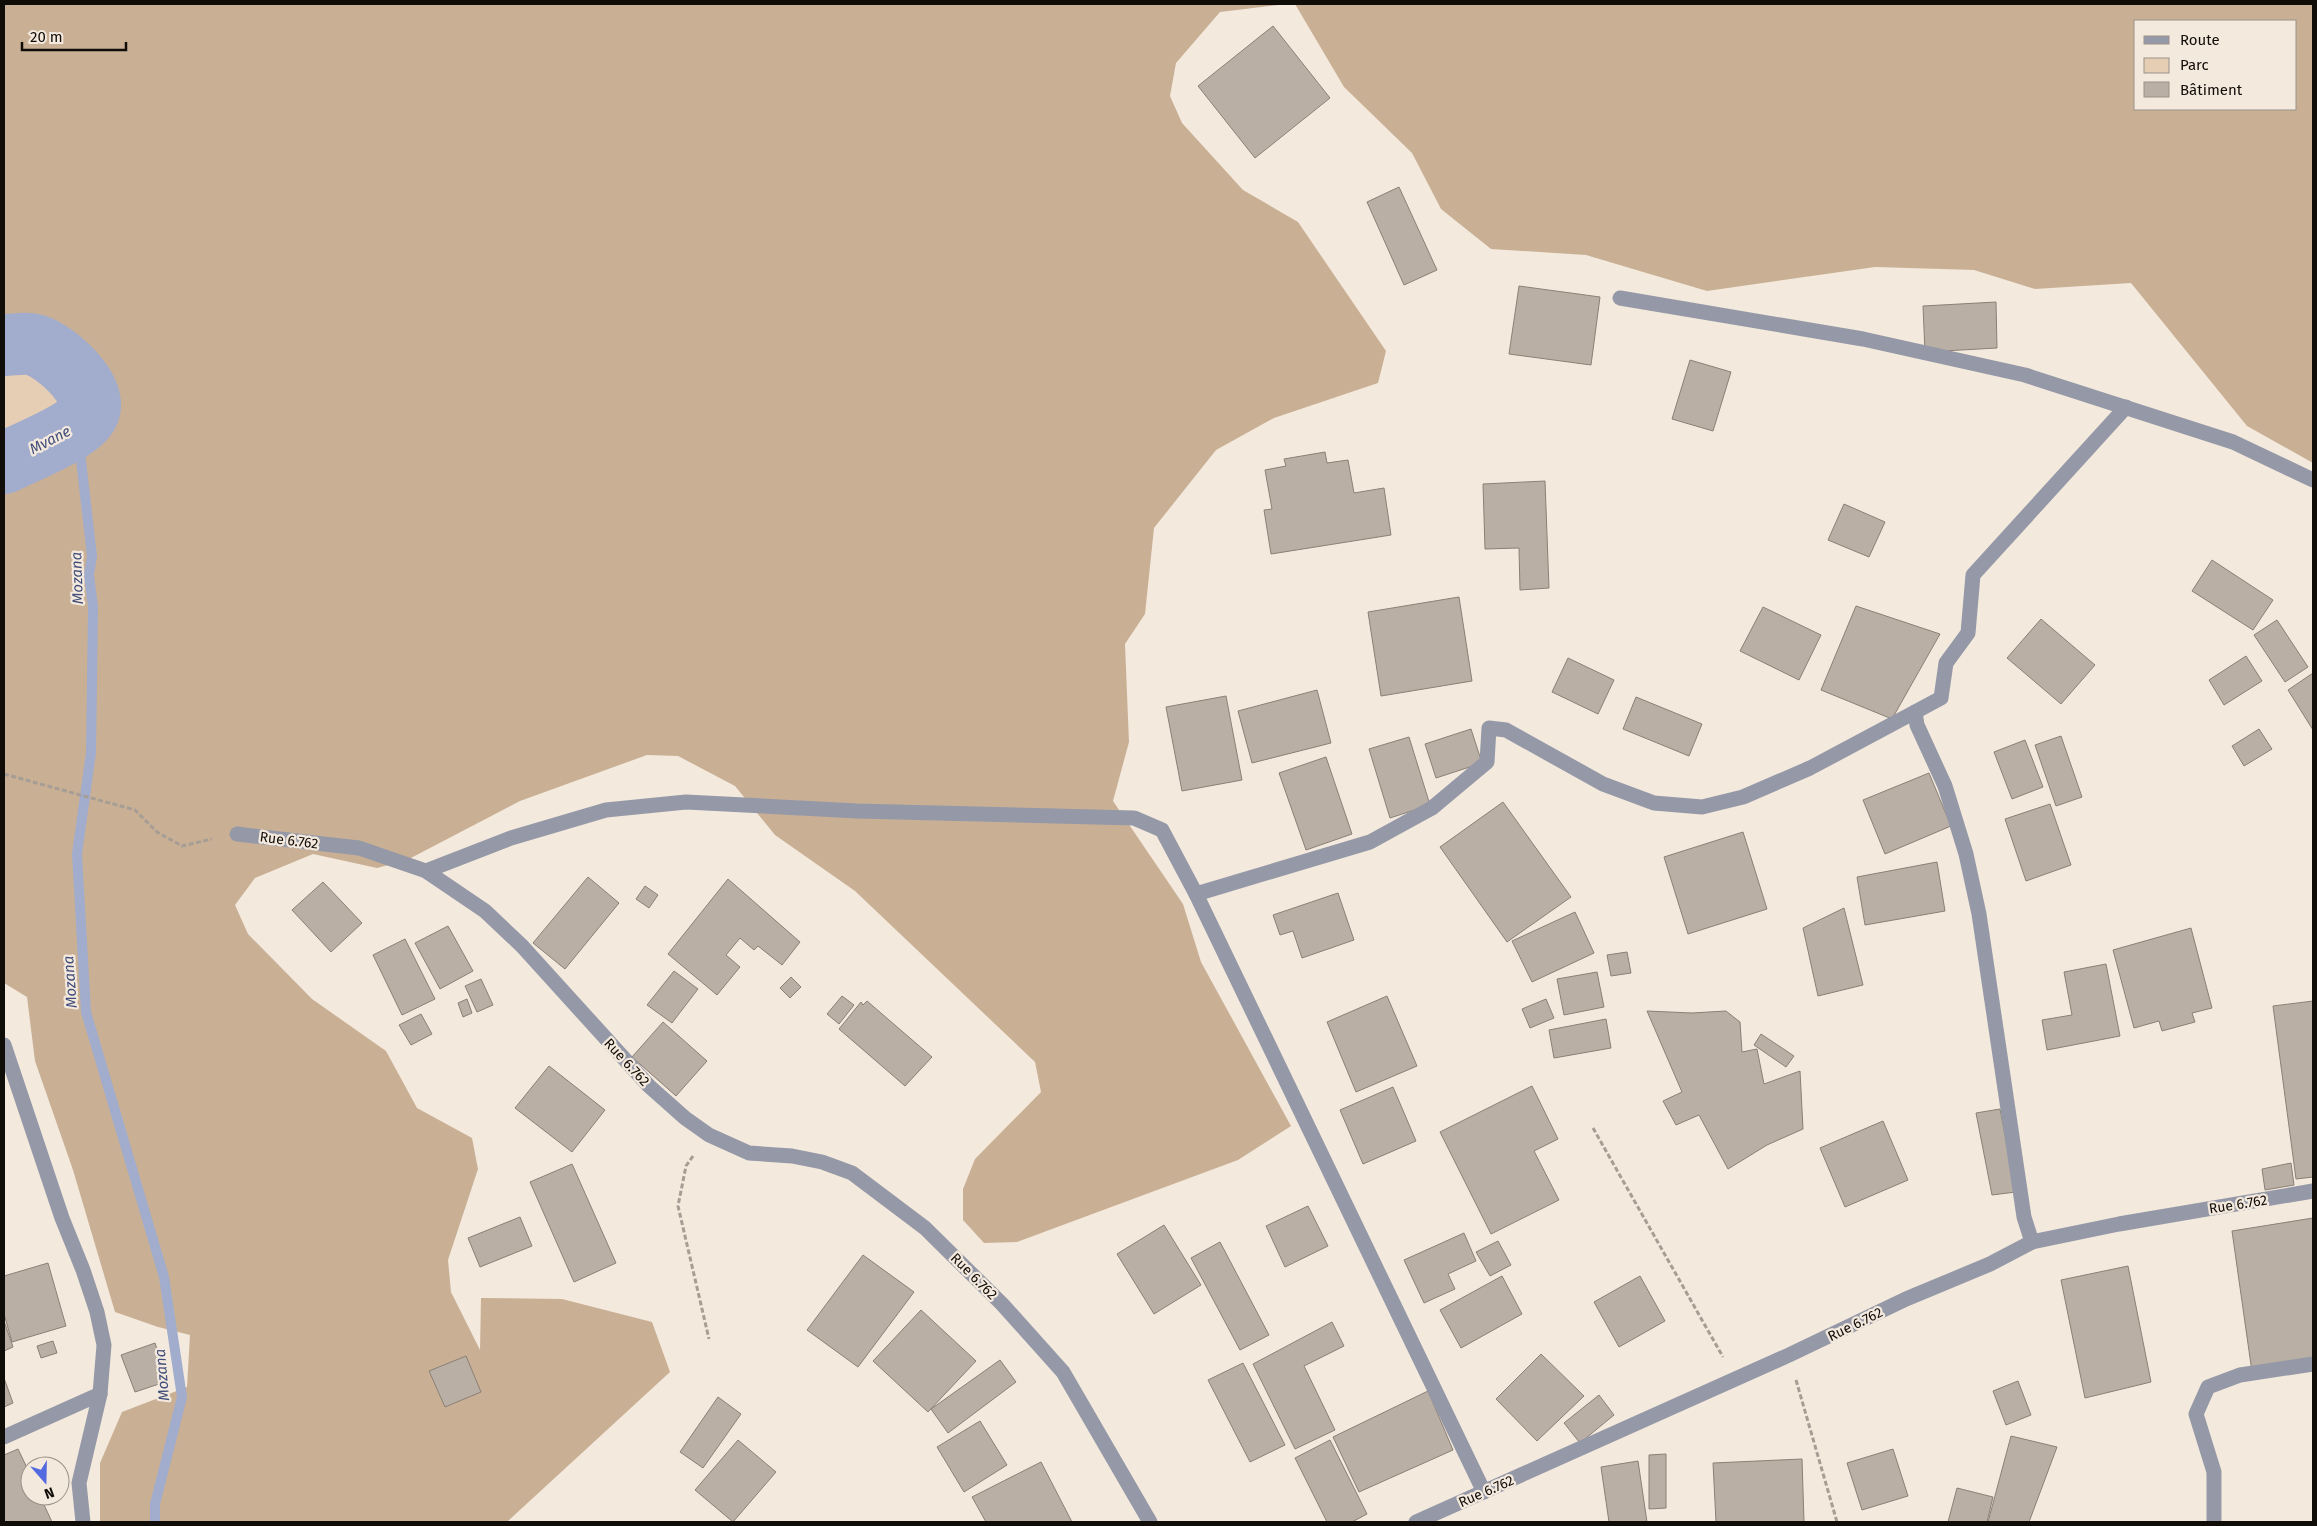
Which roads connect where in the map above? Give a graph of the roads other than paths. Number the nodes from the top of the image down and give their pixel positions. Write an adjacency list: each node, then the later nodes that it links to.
1 (1620, 298): 2 (street)
2 (2126, 407): 3 (street); 4 (street)
3 (2313, 480)
4 (1915, 712): 7 (street); 10 (street)
5 (237, 834): 6 (street, Rue 6.762)
6 (426, 871): 7 (street); 16 (street, Rue 6.762)
7 (1196, 894): 14 (street)
8 (4, 1045): 12 (street)
9 (2313, 1191): 10 (street, Rue 6.762)
10 (2032, 1242): 14 (street, Rue 6.762)
11 (2313, 1364): 18 (street)
12 (100, 1394): 13 (street); 15 (street)
13 (4, 1437)
14 (1484, 1492): 17 (street, Rue 6.762)
15 (83, 1522)
16 (1150, 1522)
17 (1416, 1522)
18 (2214, 1522)

